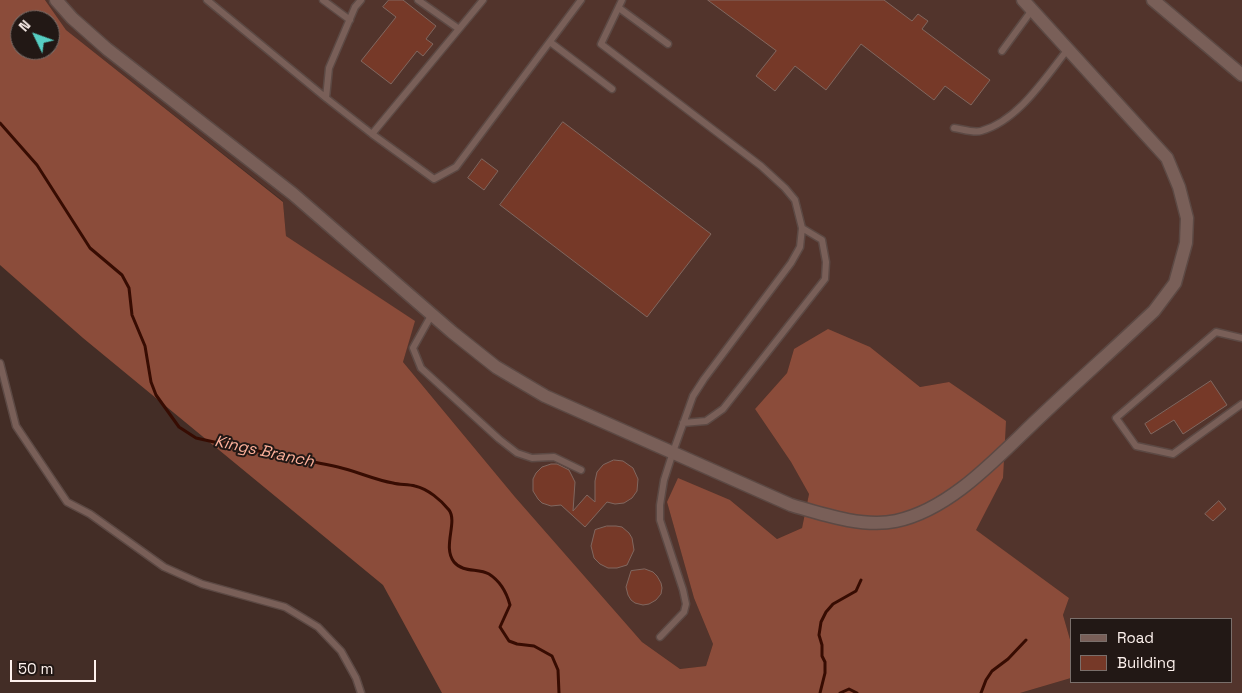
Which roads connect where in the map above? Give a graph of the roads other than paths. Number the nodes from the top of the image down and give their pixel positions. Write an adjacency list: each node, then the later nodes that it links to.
1 (56, 0): 25 (street)
2 (207, 0): 21 (lane)
3 (323, 0): 13 (lane)
4 (361, 0): 13 (lane)
5 (418, 0): 14 (lane)
6 (483, 0): 14 (lane)
7 (581, 0): 15 (lane)
8 (622, 0): 11 (lane)
9 (1023, 0): 12 (street)
10 (1153, 0): 19 (street)
11 (619, 8): 16 (lane); 24 (lane)
12 (1032, 10): 17 (street); 18 (lane)
13 (350, 20): 21 (lane)
14 (459, 29): 23 (lane)
15 (550, 42): 20 (lane); 23 (lane)
16 (668, 44)
17 (1068, 49): 22 (lane); 30 (street)
18 (1002, 50)
19 (1242, 75)
20 (612, 89)
21 (326, 98): 23 (lane)
22 (954, 128)
23 (372, 134)
24 (802, 228): 29 (lane); 29 (lane)
25 (432, 314): 30 (street); 31 (lane)
26 (1242, 338): 28 (lane)
27 (0, 363): 33 (lane)
28 (1242, 404)
29 (683, 423): 30 (lane)
30 (673, 452): 32 (lane)
31 (582, 470)
32 (660, 637)
33 (361, 693)

